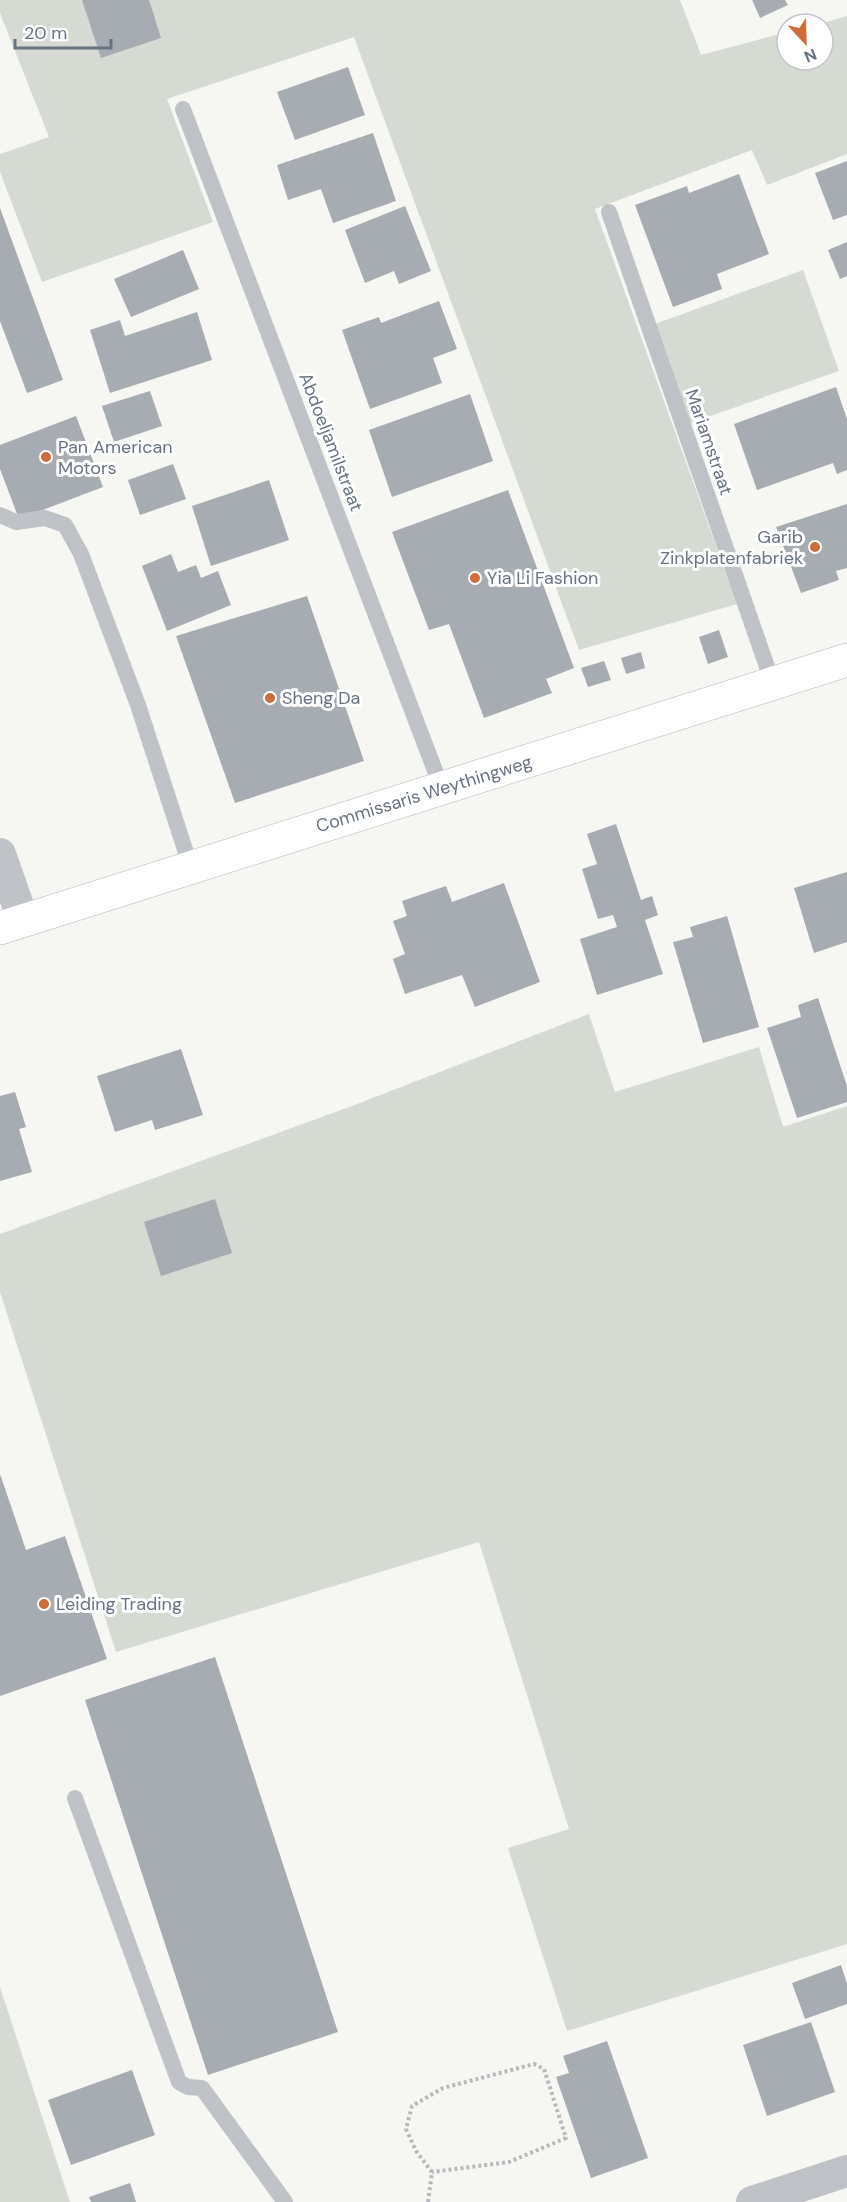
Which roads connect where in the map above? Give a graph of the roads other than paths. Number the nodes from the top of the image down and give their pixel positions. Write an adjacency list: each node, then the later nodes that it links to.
1 (183, 109): 6 (lane, Abdoeljamilstraat)
2 (609, 212): 5 (lane, Mariamstraat)
3 (0, 515): 8 (lane)
4 (847, 660): 5 (main road, Commissaris Weythingweg)
5 (773, 684): 6 (main road, Commissaris Weythingweg)
6 (442, 789): 8 (main road, Commissaris Weythingweg)
7 (0, 854): 9 (street)
8 (191, 868): 9 (main road, Commissaris Weythingweg)
9 (12, 924)
10 (75, 1798): 12 (lane)
11 (847, 2171): 13 (street)
12 (285, 2202)
13 (752, 2202)

